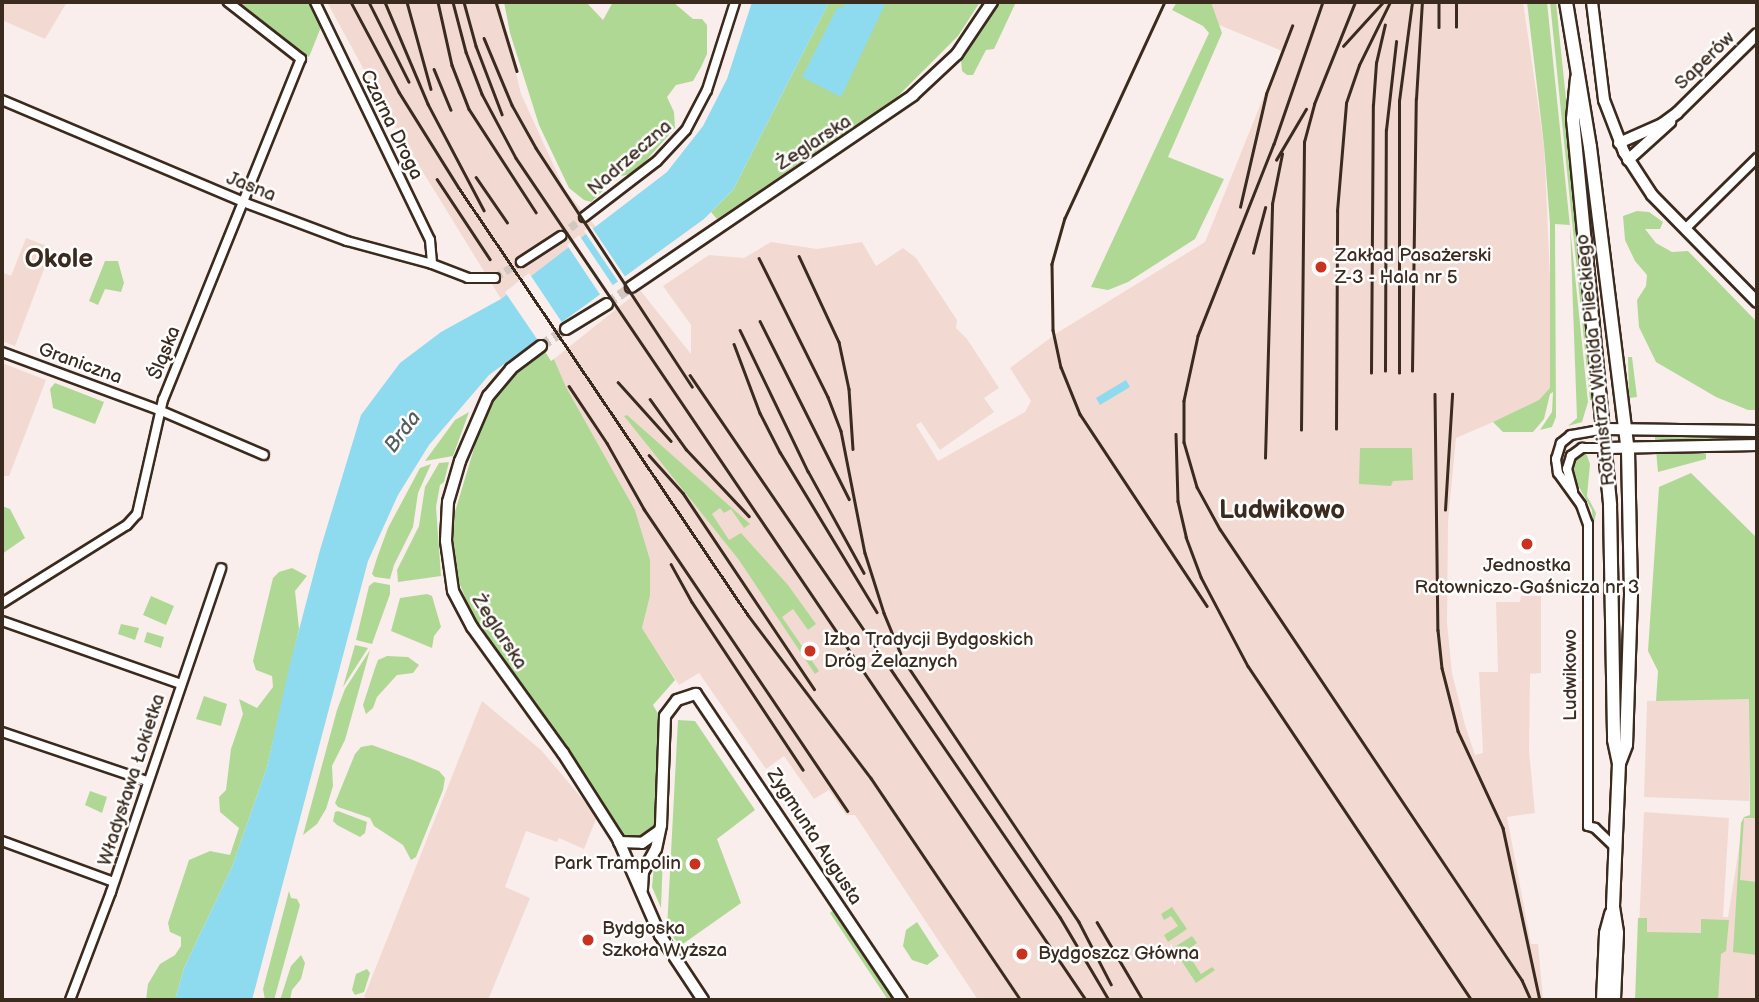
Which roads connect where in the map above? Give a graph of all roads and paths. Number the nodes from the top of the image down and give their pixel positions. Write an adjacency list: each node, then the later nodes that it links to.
1 (228, 2): 14 (street, Śląska)
2 (315, 2): 19 (street, Czarna Droga)
3 (735, 2): 15 (street, Nadrzeczna)
4 (992, 2): 21 (street, Żeglarska)
5 (1566, 2): 8 (main road, Rotmistrza Witolda Pileckiego)
6 (1592, 2): 11 (street)
7 (1757, 34): 10 (street, Saperów)
8 (1577, 78): 28 (main road, Rotmistrza Witolda Pileckiego); 29 (main road, Rotmistrza Witolda Pileckiego)
9 (2, 100): 14 (street, Jasna)
10 (1677, 113): 11 (street, Saperów); 12 (street, Saperów)
11 (1619, 143): 12 (street)
12 (1628, 160): 16 (street)
13 (1756, 160): 16 (street)
14 (243, 202): 19 (street, Jasna); 27 (street, Śląska)
15 (584, 217)
16 (1686, 228): 22 (street)
17 (561, 236): 18 (street)
18 (522, 262)
19 (432, 264): 20 (street, Jasna)
20 (495, 278)
21 (631, 287)
22 (1757, 302)
23 (607, 304): 24 (street)
24 (566, 329)
25 (541, 346): 45 (street, Żeglarska)
26 (2, 352): 27 (street, Graniczna)
27 (159, 410): 34 (street, Graniczna); 37 (street, Śląska)
28 (1626, 428): 29 (street); 30 (street); 33 (main road, Rotmistrza Witolda Pileckiego)
29 (1605, 429): 32 (main road, Rotmistrza Witolda Pileckiego); 35 (street, Ludwikowo)
30 (1757, 431)
31 (1757, 445): 33 (street)
32 (1606, 448): 33 (street); 35 (street, Ludwikowo); 41 (main road, Rotmistrza Witolda Pileckiego)
33 (1628, 450): 41 (main road, Rotmistrza Witolda Pileckiego)
34 (264, 455)
35 (1574, 494): 46 (street, Ludwikowo)
36 (220, 568): 39 (street, Władysława Łokietka)
37 (2, 603)
38 (2, 621): 39 (street)
39 (181, 684): 42 (street, Władysława Łokietka)
40 (2, 732): 42 (street)
41 (1619, 763): 46 (main road, Rotmistrza Witolda Pileckiego)
42 (147, 781): 47 (street, Władysława Łokietka)
43 (659, 831): 45 (street); 48 (street); 52 (street, Zygmunta Augusta)
44 (2, 841): 47 (street)
45 (619, 842): 48 (street, Żeglarska)
46 (1615, 847): 49 (main road, Rotmistrza Witolda Pileckiego)
47 (114, 882): 50 (street, Władysława Łokietka)
48 (642, 889): 51 (street, Żeglarska)
49 (1613, 907): 53 (main road, Rotmistrza Witolda Pileckiego); 54 (main road, Rotmistrza Witolda Pileckiego)
50 (71, 1000)
51 (703, 1000)
52 (902, 1000)
53 (1603, 1000)
54 (1614, 1000)

